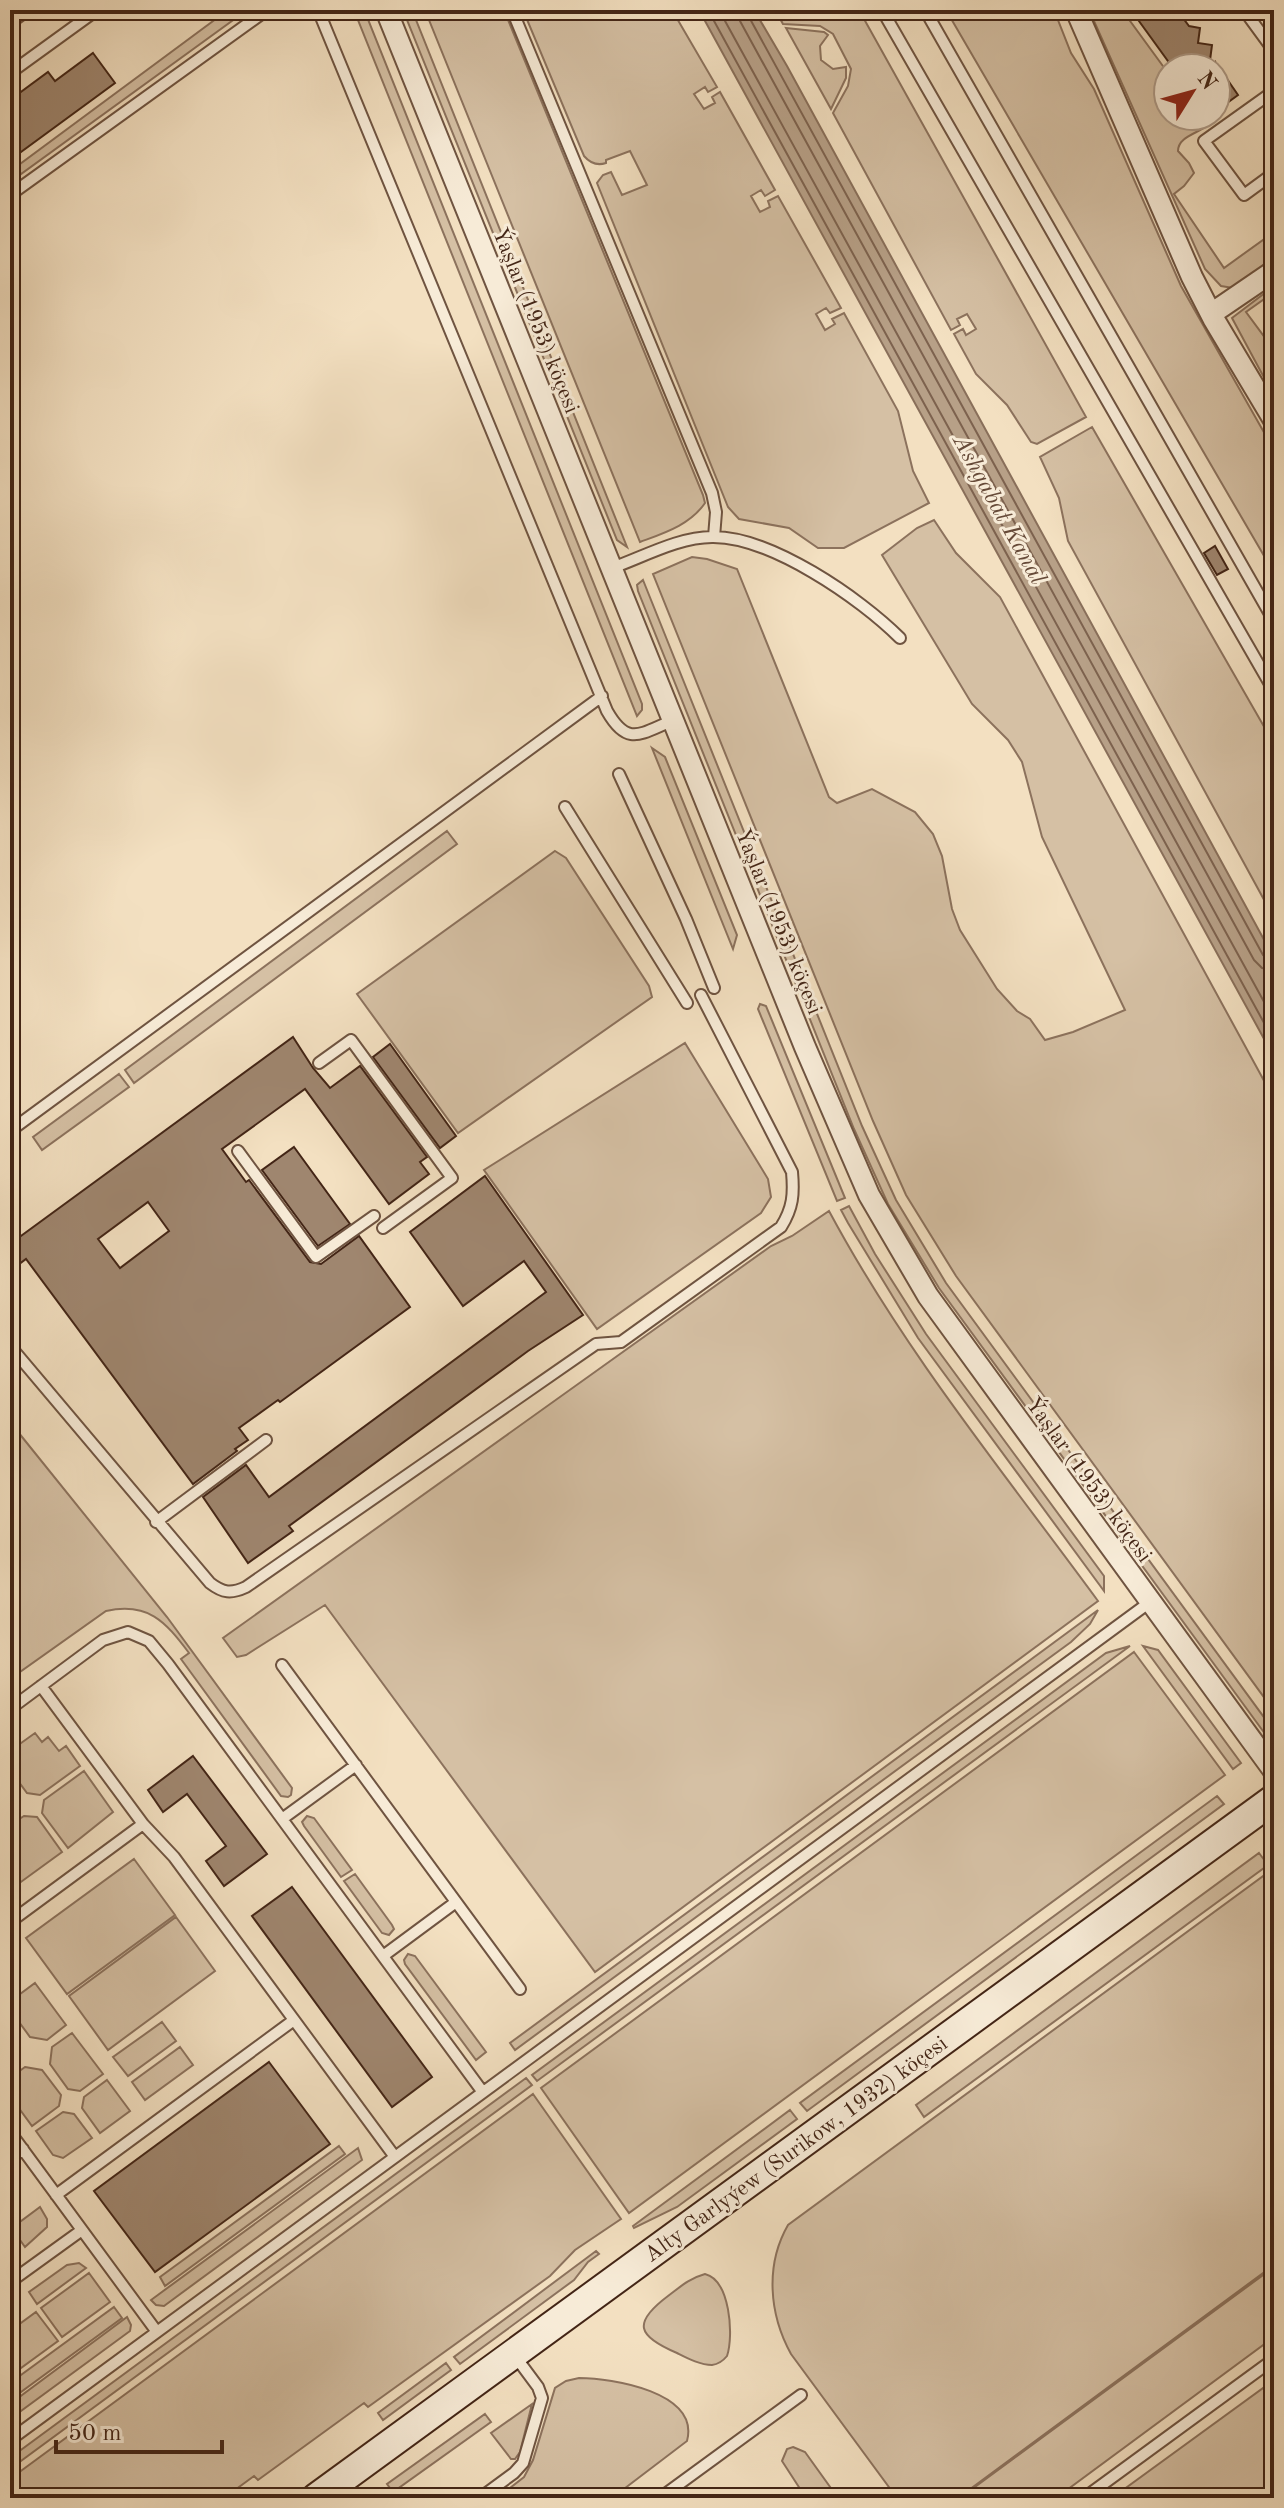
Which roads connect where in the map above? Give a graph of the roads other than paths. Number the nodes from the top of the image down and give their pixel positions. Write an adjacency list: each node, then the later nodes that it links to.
1 (28, 10): 11 (lane)
2 (267, 10): 16 (lane)
3 (386, 10): 21 (street, Ýaşlar (1953) köçesi)
4 (512, 10): 20 (lane)
5 (882, 10): 24 (lane)
6 (925, 10): 22 (lane)
7 (1076, 10): 18 (street)
8 (1244, 10): 12 (lane)
9 (94, 11): 13 (lane)
10 (321, 17): 25 (lane)
11 (10, 23)
12 (1274, 51)
13 (10, 73)
14 (1274, 91): 15 (lane)
15 (1274, 173)
16 (10, 195)
17 (1274, 271): 18 (street)
18 (1211, 314): 19 (street)
19 (1274, 420)
20 (714, 537): 21 (lane); 23 (lane)
21 (612, 568): 26 (street, Ýaşlar (1953) köçesi)
22 (1274, 621)
23 (900, 638)
24 (1274, 691)
25 (602, 696): 26 (lane); 33 (lane)
26 (674, 720): 40 (street, Ýaşlar (1953) köçesi)
27 (619, 774): 29 (lane)
28 (565, 807): 31 (lane)
29 (714, 988)
30 (701, 995): 39 (lane)
31 (687, 1003)
32 (319, 1063): 36 (lane)
33 (10, 1131)
34 (238, 1151): 35 (lane)
35 (374, 1216)
36 (383, 1228)
37 (10, 1346): 39 (lane)
38 (266, 1440): 39 (lane)
39 (156, 1522)
40 (1150, 1602): 45 (street, Ýaşlar (1953) köçesi); 54 (lane)
41 (282, 1665): 44 (lane)
42 (41, 1686): 43 (lane); 47 (lane); 48 (lane)
43 (10, 1709)
44 (356, 1765): 47 (lane); 49 (lane)
45 (1274, 1771)
46 (1274, 1799): 63 (street, Alty Garlyýew (Surikow, 1932) köçesi)
47 (282, 1819): 51 (lane)
48 (143, 1824): 50 (lane); 53 (lane)
49 (456, 1902): 51 (lane); 52 (lane)
50 (10, 1922)
51 (383, 1956): 54 (lane)
52 (520, 1989)
53 (294, 2020): 57 (lane); 59 (lane)
54 (482, 2091): 57 (lane)
55 (10, 2132): 56 (lane)
56 (23, 2149): 58 (lane); 59 (lane)
57 (395, 2157): 62 (lane)
58 (10, 2158)
59 (56, 2195): 60 (lane)
60 (82, 2230): 61 (lane); 62 (lane)
61 (10, 2282)
62 (157, 2332): 66 (lane)
63 (514, 2354): 67 (street, Alty Garlyýew (Surikow, 1932) köçesi); 68 (lane)
64 (1274, 2359): 70 (lane)
65 (801, 2395): 69 (lane)
66 (10, 2440)
67 (316, 2498)
68 (480, 2498)
69 (660, 2498)
70 (1084, 2498)

